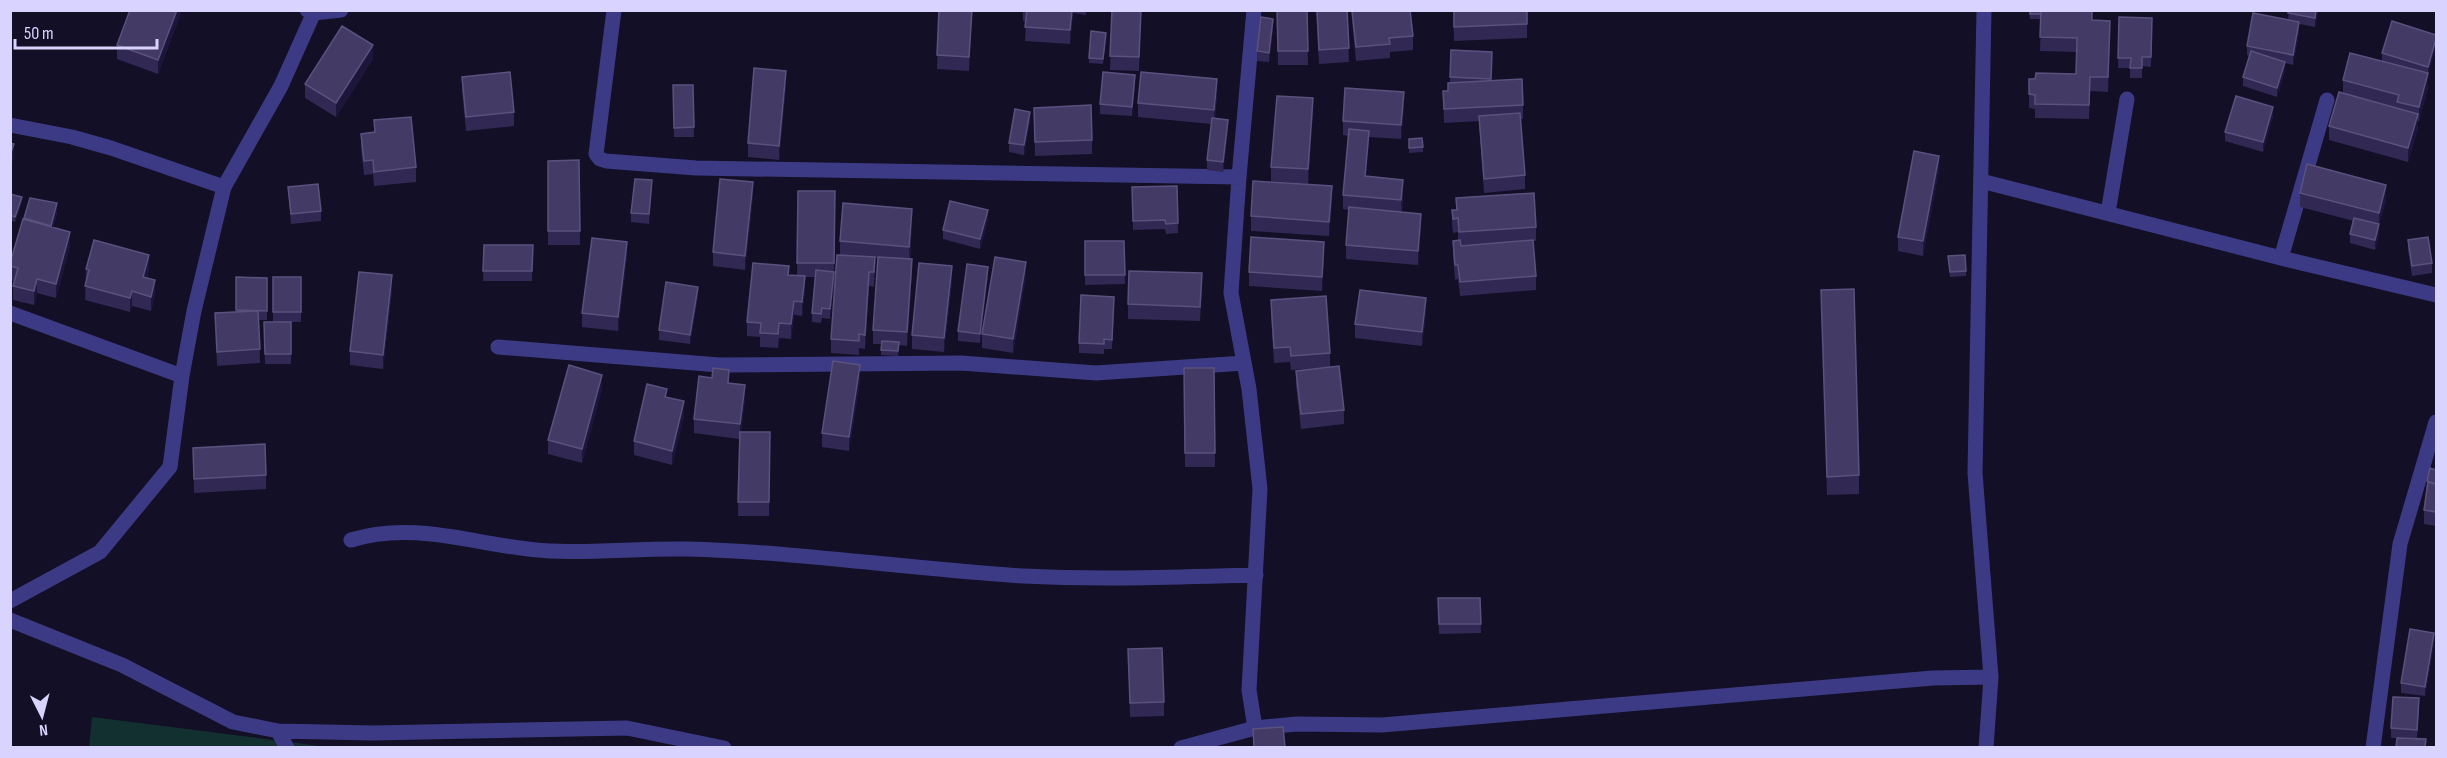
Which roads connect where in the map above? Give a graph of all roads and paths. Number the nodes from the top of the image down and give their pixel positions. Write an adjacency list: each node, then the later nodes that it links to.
1 (341, 10): 5 (street)
2 (614, 10): 9 (street)
3 (1254, 10): 9 (street)
4 (1984, 10): 10 (street)
5 (312, 11): 11 (street)
6 (2127, 99): 12 (street)
7 (2327, 100): 13 (street)
8 (10, 125): 11 (street)
9 (1239, 177): 17 (street)
10 (1981, 181): 12 (street); 24 (street)
11 (224, 187): 18 (street)
12 (2108, 213): 13 (street)
13 (2281, 258): 14 (street)
14 (2436, 295)
15 (10, 313): 18 (street)
16 (498, 347): 17 (street)
17 (1244, 363): 21 (street)
18 (182, 376): 22 (street)
19 (2436, 422): 31 (street)
20 (351, 540): 21 (street)
21 (1256, 575): 25 (street)
22 (10, 601)
23 (10, 620): 26 (street)
24 (1991, 677): 25 (street); 30 (street)
25 (1255, 728): 29 (street)
26 (278, 731): 27 (street); 28 (street)
27 (287, 747)
28 (724, 747)
29 (1181, 747)
30 (1986, 747)
31 (2373, 747)

